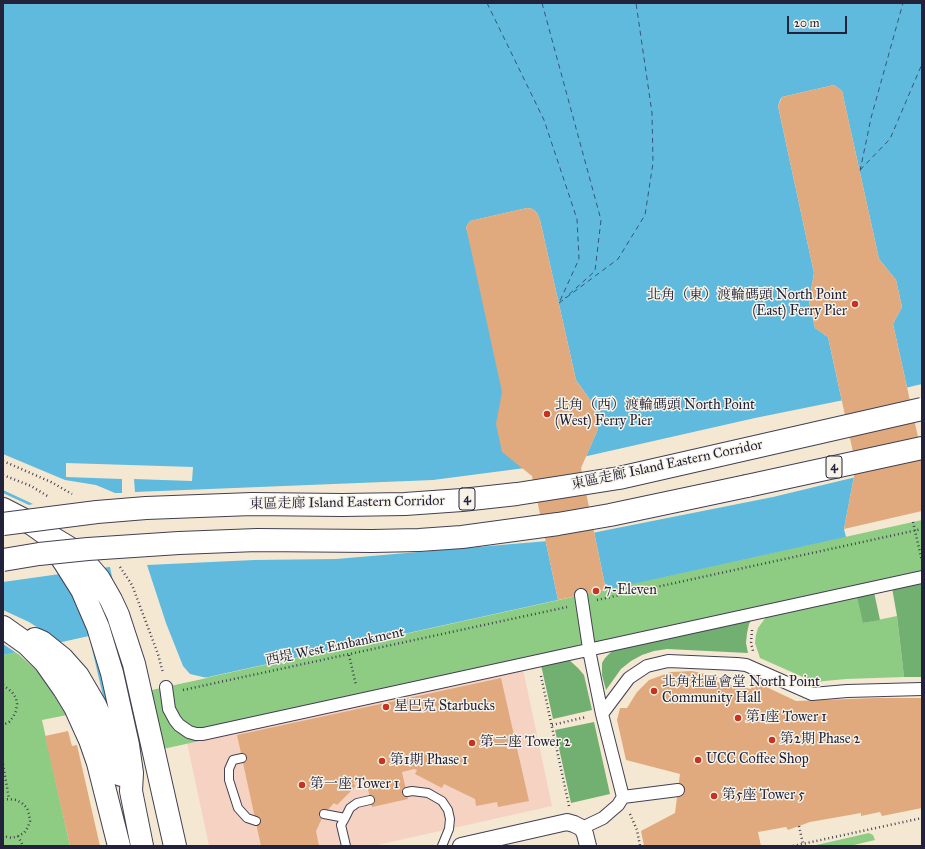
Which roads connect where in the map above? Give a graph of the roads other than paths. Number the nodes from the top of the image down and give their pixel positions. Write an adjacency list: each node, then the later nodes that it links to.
1 (922, 409): 4 (highway, 東區走廊 Island Eastern Corridor / 4, bridge)
2 (922, 448): 6 (highway, 4, bridge)
3 (3, 508): 5 (highway, bridge)
4 (3, 524)
5 (46, 534): 16 (highway); 26 (highway)
6 (3, 560)
7 (922, 577): 10 (street)
8 (582, 599): 10 (street)
9 (3, 627): 16 (highway); 24 (highway)
10 (589, 650): 12 (street); 13 (street)
11 (922, 689): 13 (street)
12 (167, 690)
13 (602, 714): 18 (street)
14 (242, 758): 22 (lane)
15 (678, 790): 18 (street)
16 (131, 791): 25 (highway)
17 (407, 792): 28 (lane)
18 (623, 797): 23 (street)
19 (370, 800): 21 (lane)
20 (324, 814): 21 (lane)
21 (344, 818): 27 (lane)
22 (256, 821)
23 (582, 828): 29 (street); 30 (street)
24 (119, 846)
25 (142, 846)
26 (175, 846)
27 (346, 846)
28 (442, 846)
29 (461, 846)
30 (588, 846)

